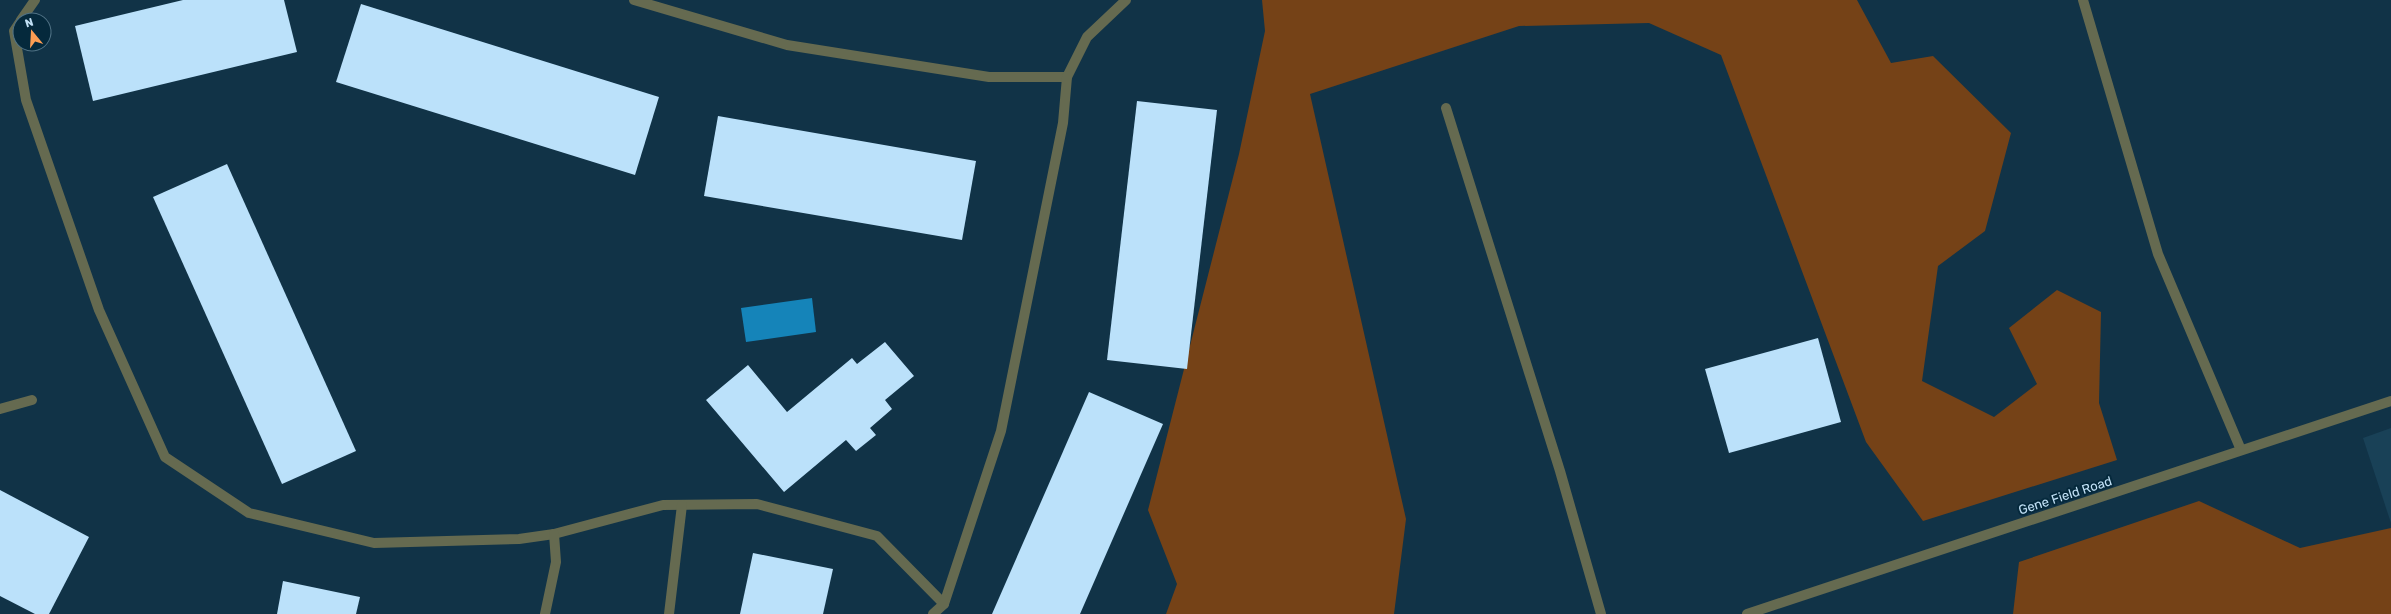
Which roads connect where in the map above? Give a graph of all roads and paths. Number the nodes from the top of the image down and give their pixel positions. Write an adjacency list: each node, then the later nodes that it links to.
1 (34, 0): 5 (street)
2 (634, 0): 7 (street)
3 (1126, 0): 7 (street)
4 (2083, 0): 12 (street)
5 (27, 12)
6 (18, 52): 14 (street)
7 (1068, 77): 15 (street)
8 (1446, 108): 19 (street)
9 (32, 400): 11 (street)
10 (2391, 401): 12 (street, Gene Field Road)
11 (0, 409)
12 (2241, 450): 20 (street, Gene Field Road)
13 (682, 505): 14 (street); 15 (street); 17 (street)
14 (554, 534): 16 (street)
15 (944, 604): 18 (street)
16 (545, 614)
17 (668, 614)
18 (933, 614)
19 (1601, 614)
20 (1747, 614)

